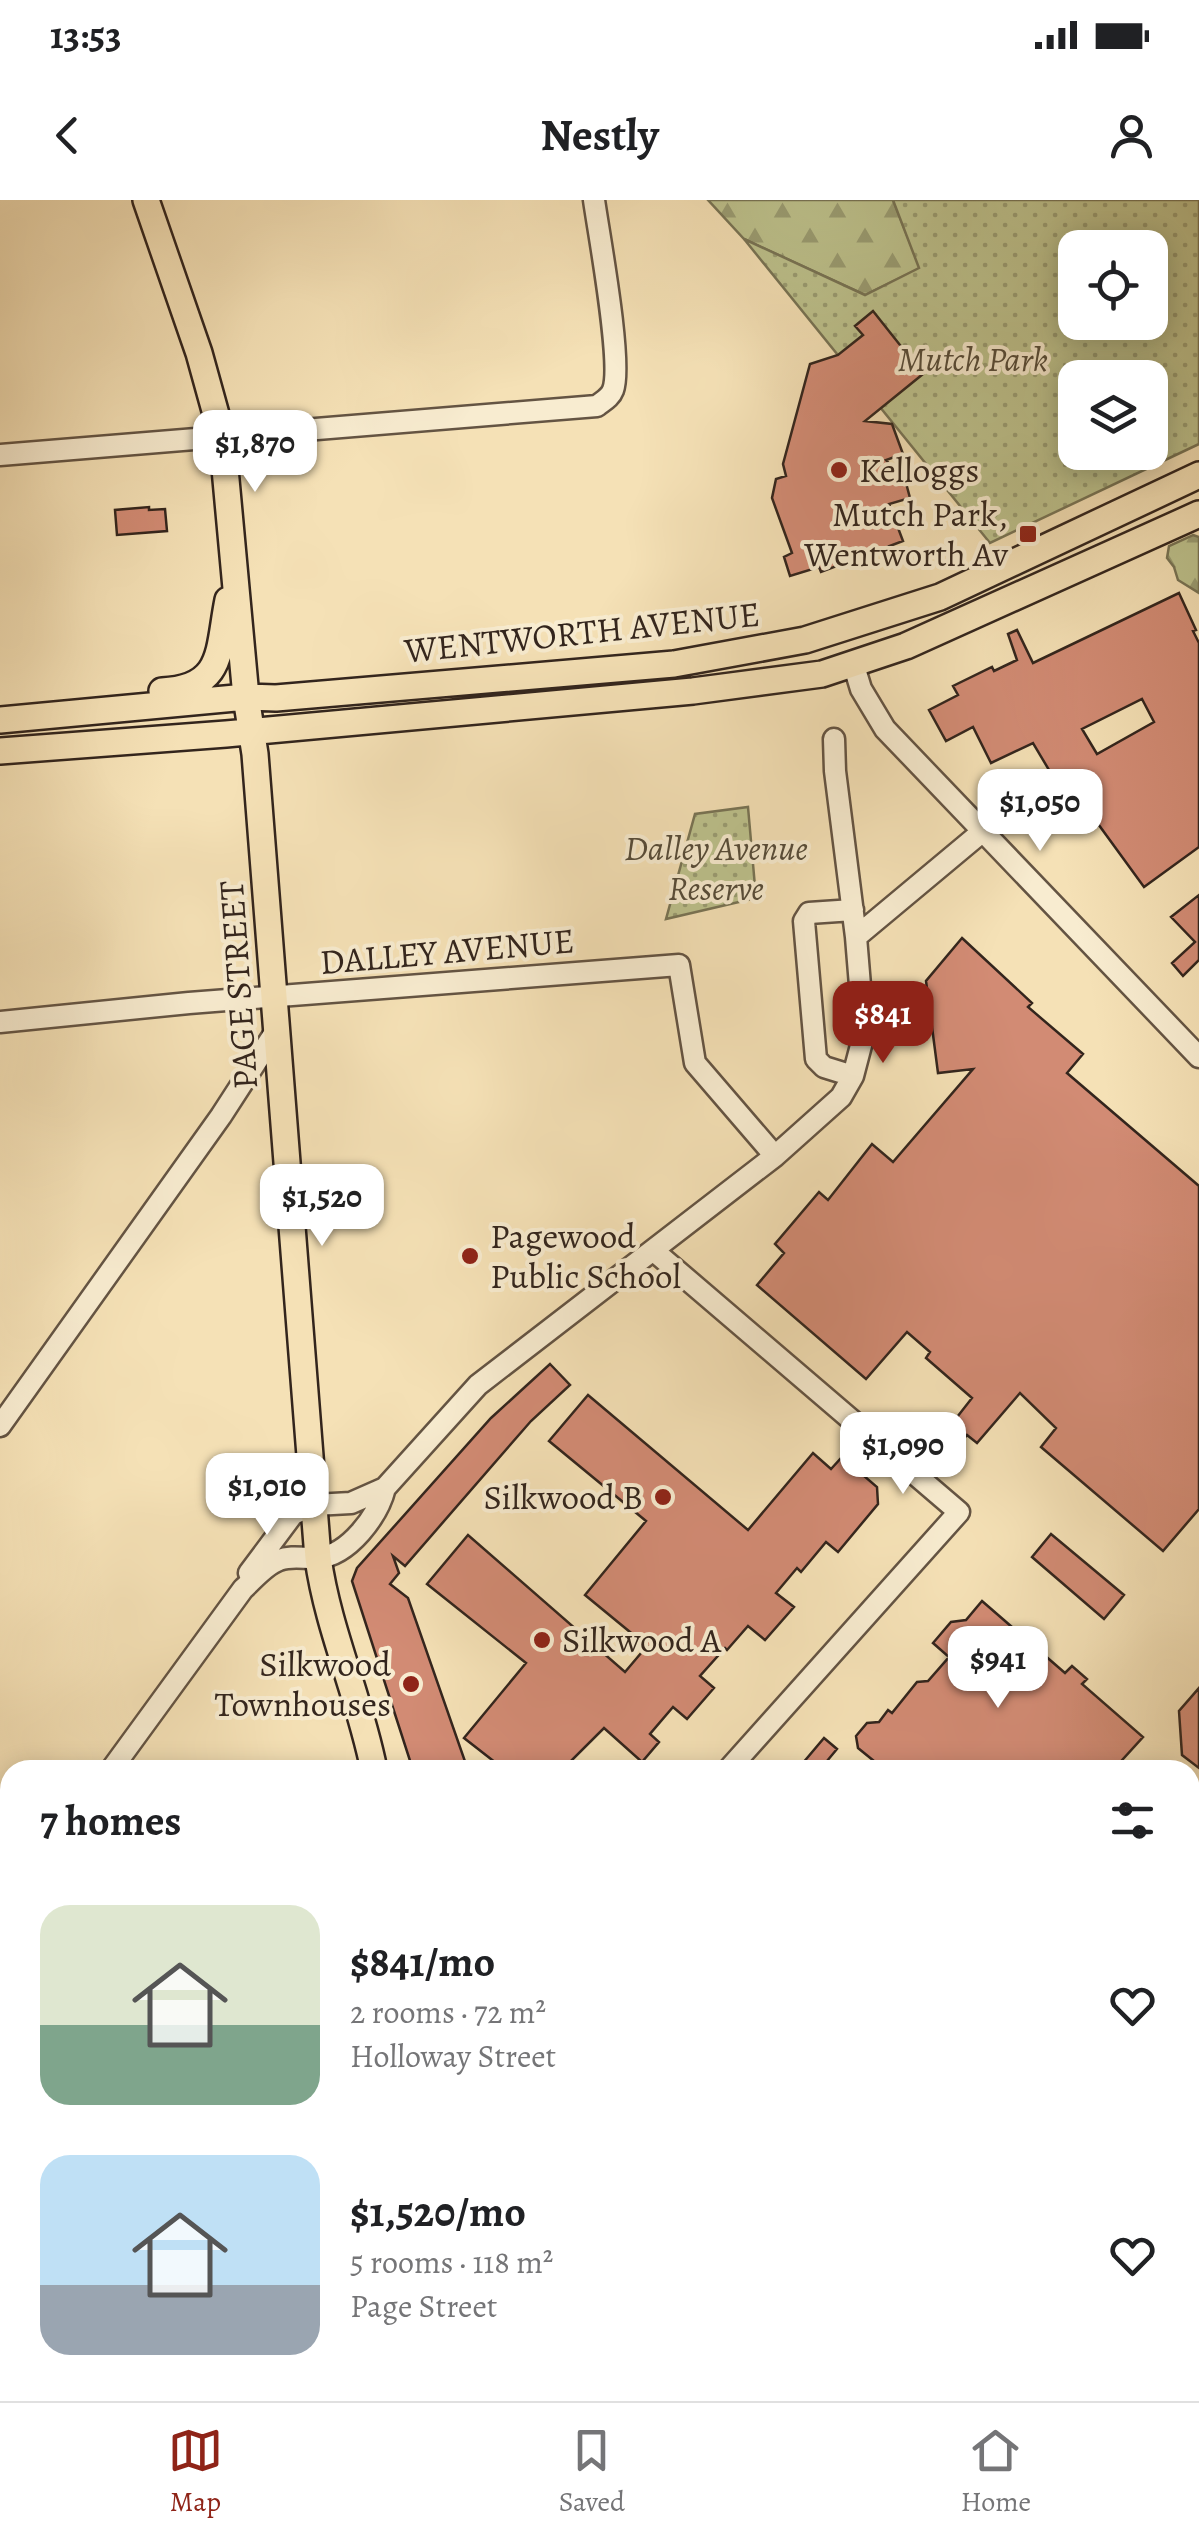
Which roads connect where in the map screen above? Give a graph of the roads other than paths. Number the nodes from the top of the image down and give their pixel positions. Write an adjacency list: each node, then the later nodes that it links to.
1 (146, 200): 3 (main road, PAGE STREET)
2 (594, 200): 3 (street)
3 (222, 436): 4 (street); 7 (main road, PAGE STREET)
4 (0, 455)
5 (1199, 474): 8 (main road, WENTWORTH AVENUE)
6 (1199, 514): 9 (main road, WENTWORTH AVENUE)
7 (233, 560): 10 (main road, PAGE STREET); 11 (main road)
8 (846, 629): 9 (main road); 10 (main road, WENTWORTH AVENUE)
9 (854, 666): 13 (main road, WENTWORTH AVENUE); 16 (street)
10 (246, 697): 11 (main road, WENTWORTH AVENUE); 13 (main road, PAGE STREET)
11 (87, 712): 12 (main road, WENTWORTH AVENUE)
12 (0, 720)
13 (252, 732): 15 (main road, WENTWORTH AVENUE); 19 (main road, PAGE STREET)
14 (834, 739): 17 (street)
15 (0, 751)
16 (983, 830): 18 (street); 22 (street)
17 (853, 910): 18 (street); 23 (street)
18 (856, 937): 23 (street)
19 (274, 997): 20 (street, DALLEY AVENUE); 21 (main road, PAGE STREET); 24 (street, DALLEY AVENUE)
20 (0, 1022)
21 (276, 1031): 26 (street); 28 (main road, PAGE STREET)
22 (1199, 1057)
23 (853, 1076): 24 (street)
24 (775, 1156): 25 (street)
25 (654, 1251): 27 (street); 33 (street)
26 (0, 1426)
27 (385, 1488): 28 (street); 29 (street)
28 (314, 1504): 29 (main road, PAGE STREET); 30 (street)
29 (318, 1558): 30 (street); 32 (main road, PAGE STREET)
30 (243, 1589): 31 (street)
31 (118, 1760)
32 (372, 1760)
33 (737, 1760)

